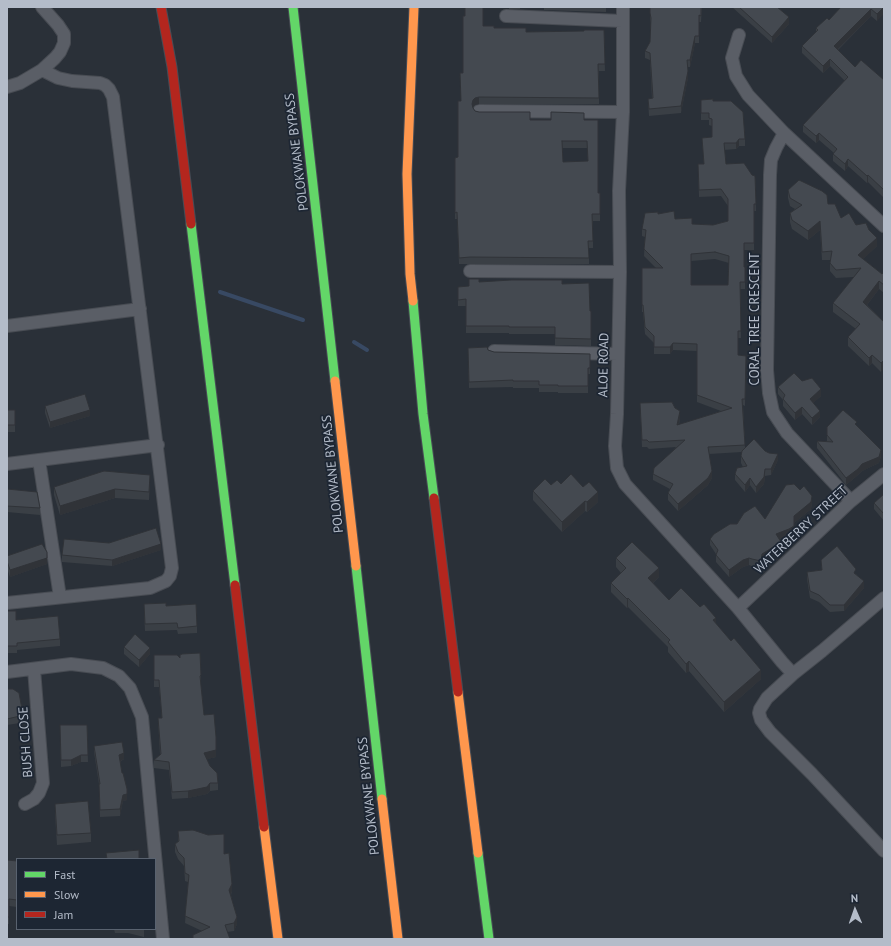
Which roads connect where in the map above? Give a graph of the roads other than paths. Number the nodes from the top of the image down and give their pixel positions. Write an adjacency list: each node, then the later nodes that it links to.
1 (42, 7): 9 (street)
2 (160, 7): 38 (main road)
3 (293, 7): 39 (main road, POLOKWANE BYPASS)
4 (414, 7): 40 (main road)
5 (622, 7): 7 (street, ALOE ROAD)
6 (506, 16): 7 (street)
7 (622, 21): 12 (street, ALOE ROAD)
8 (739, 35): 13 (street)
9 (42, 70): 10 (street); 17 (street)
10 (7, 87)
11 (480, 110): 12 (street)
12 (623, 112): 16 (street, ALOE ROAD)
13 (784, 133): 14 (street); 25 (street, CORAL TREE CRESCENT)
14 (884, 226)
15 (470, 271): 16 (street)
16 (620, 272): 20 (street, ALOE ROAD)
17 (140, 309): 18 (street); 21 (street)
18 (7, 326)
19 (494, 352): 20 (street)
20 (618, 354): 29 (street, ALOE ROAD)
21 (158, 445): 22 (street); 26 (street)
22 (39, 460): 23 (street); 26 (street)
23 (7, 464)
24 (884, 474): 25 (street, WATERBERRY STREET)
25 (851, 501): 29 (street, WATERBERRY STREET)
26 (60, 597): 28 (street)
27 (884, 598): 32 (street)
28 (7, 603)
29 (738, 608): 32 (street, ALOE ROAD)
30 (34, 669): 31 (street); 33 (street, BUSH CLOSE); 35 (street)
31 (7, 672)
32 (793, 674): 34 (street)
33 (25, 804)
34 (884, 851)
35 (155, 858)
36 (156, 865): 37 (street)
37 (163, 939)
38 (278, 939)
39 (398, 939)
40 (489, 939)

